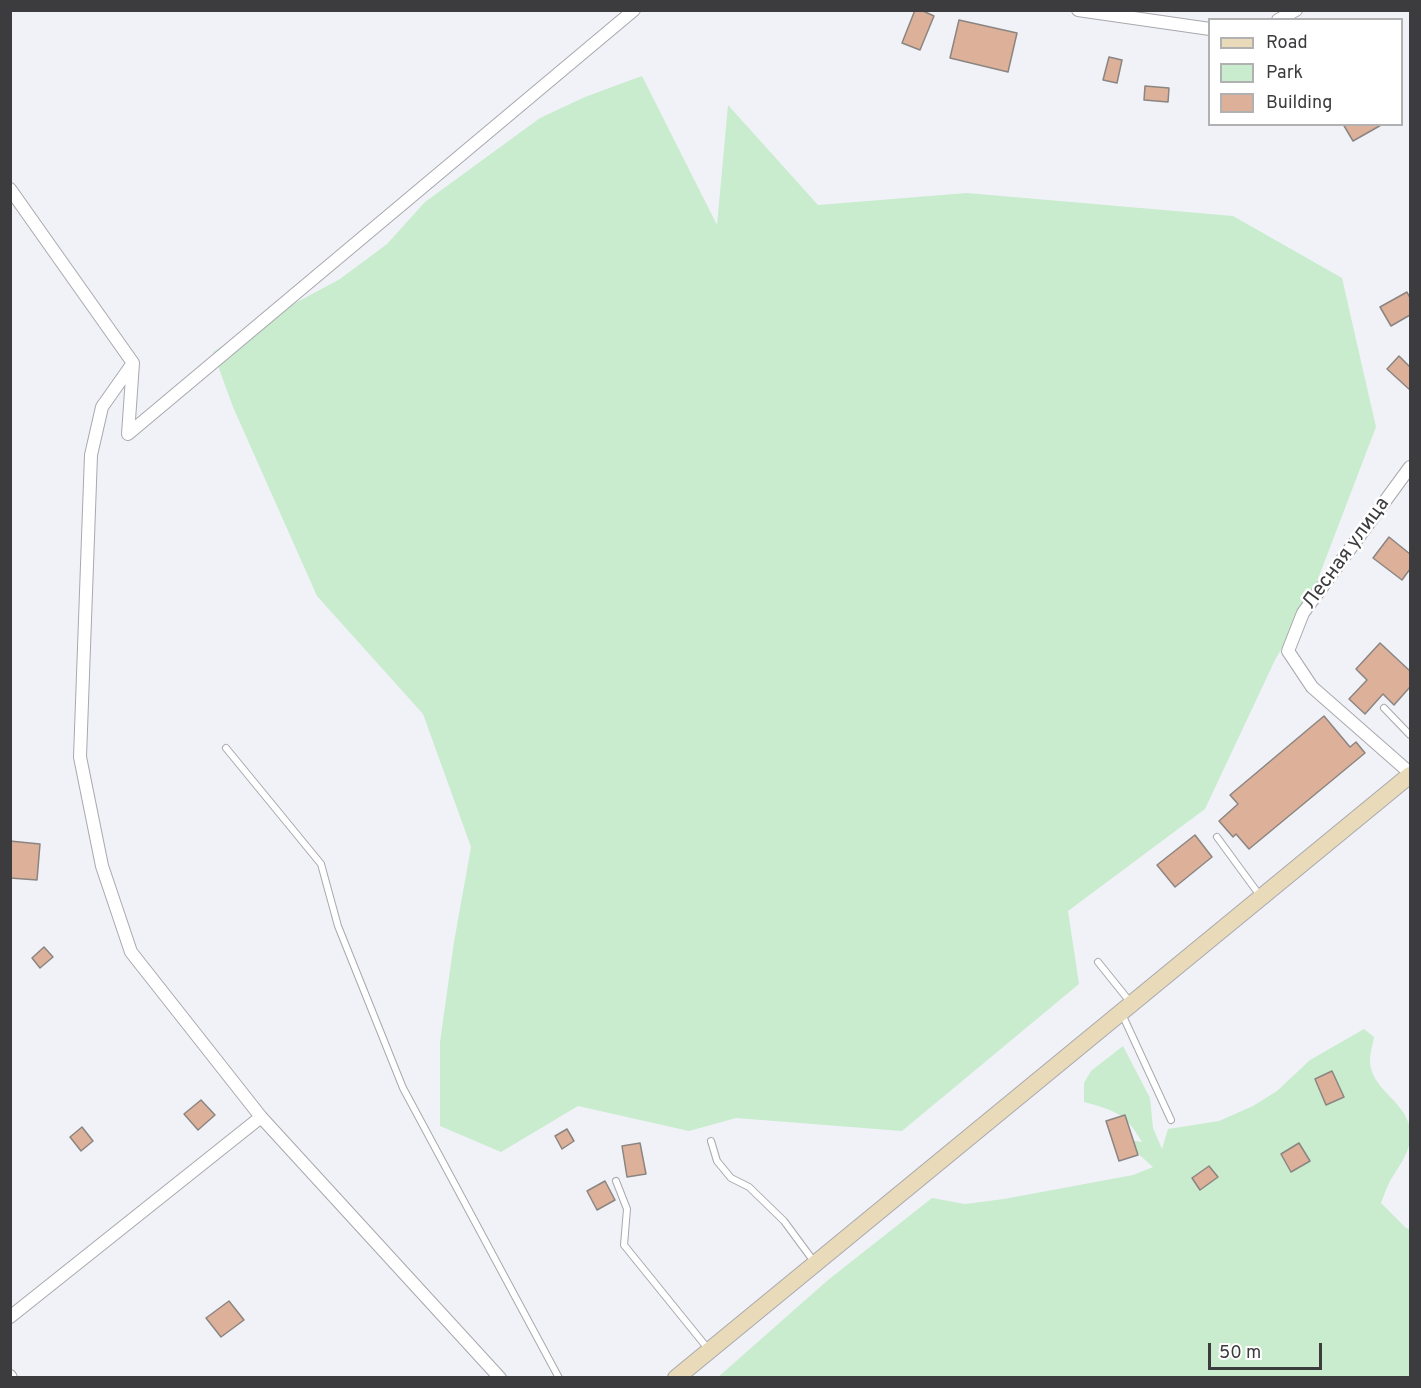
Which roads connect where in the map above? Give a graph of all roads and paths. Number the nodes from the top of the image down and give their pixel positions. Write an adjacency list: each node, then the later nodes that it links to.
1 (634, 10): 7 (street)
2 (1078, 10): 5 (street)
3 (1296, 10): 4 (street)
4 (1282, 18)
5 (1208, 29)
6 (10, 189): 7 (street)
7 (133, 363): 17 (street)
8 (1410, 467): 12 (street, Лесная улица)
9 (1384, 708): 10 (lane)
10 (1410, 735)
11 (225, 748): 25 (lane)
12 (1410, 774): 14 (street, Лесная улица)
13 (1217, 837): 14 (lane)
14 (1261, 898): 16 (street, Лесная улица)
15 (1098, 962): 16 (lane)
16 (1127, 1008): 18 (lane); 21 (street, Лесная улица)
17 (261, 1117): 22 (street); 24 (street)
18 (1171, 1120)
19 (711, 1141): 21 (lane)
20 (616, 1182): 23 (lane)
21 (815, 1264): 23 (street, Лесная улица)
22 (10, 1317)
23 (709, 1350): 26 (street, Лесная улица)
24 (500, 1377)
25 (559, 1377)
26 (676, 1377)

